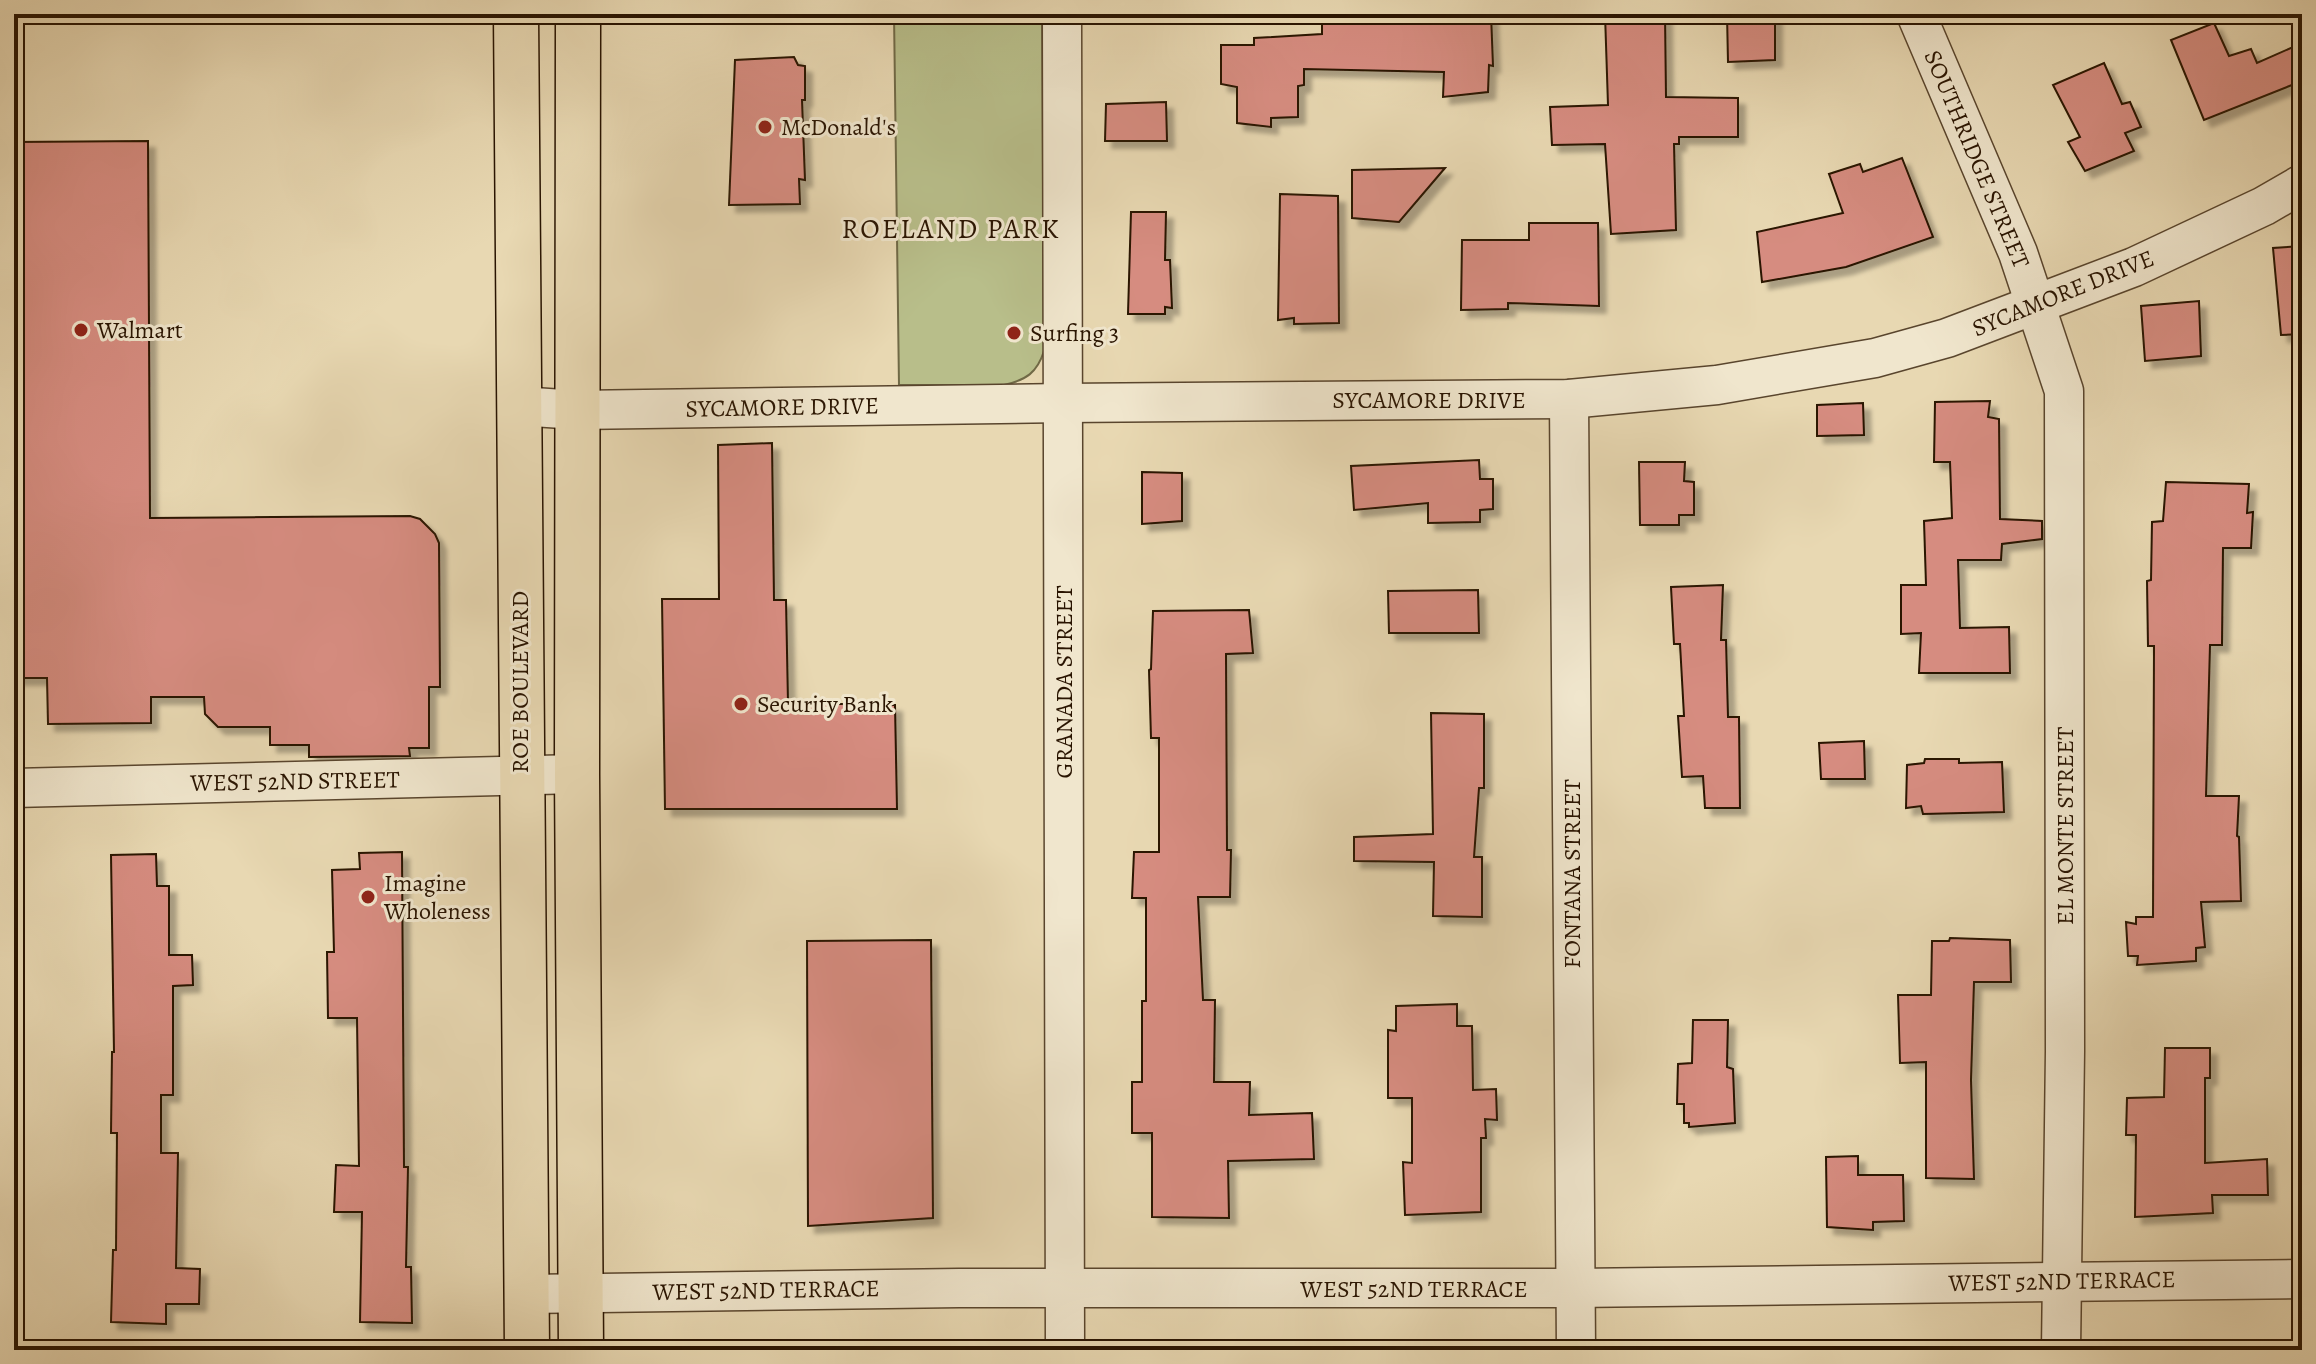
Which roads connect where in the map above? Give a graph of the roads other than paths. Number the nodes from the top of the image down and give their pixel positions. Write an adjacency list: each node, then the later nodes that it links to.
1 (516, 14): 9 (main road, ROE BOULEVARD)
2 (578, 14): 10 (main road)
3 (1062, 14): 8 (street, GRANADA STREET)
4 (1916, 14): 6 (street, SOUTHRIDGE STREET)
5 (2302, 184): 6 (street, SYCAMORE DRIVE)
6 (2037, 306): 7 (street, SYCAMORE DRIVE); 15 (street, EL MONTE STREET)
7 (1569, 399): 8 (street, SYCAMORE DRIVE); 16 (street, FONTANA STREET)
8 (1064, 403): 10 (street, SYCAMORE DRIVE); 17 (street, GRANADA STREET)
9 (519, 406): 10 (street, SYCAMORE DRIVE); 12 (main road, ROE BOULEVARD)
10 (577, 410): 11 (main road)
11 (577, 774): 12 (street, WEST 52ND STREET); 18 (main road)
12 (521, 776): 13 (street, WEST 52ND STREET); 19 (main road, ROE BOULEVARD)
13 (14, 788)
14 (2302, 1279): 15 (street, WEST 52ND TERRACE)
15 (2061, 1281): 16 (street, WEST 52ND TERRACE); 24 (street, EL MONTE STREET)
16 (1575, 1288): 17 (street, WEST 52ND TERRACE); 23 (street, FONTANA STREET)
17 (1065, 1290): 18 (street, WEST 52ND TERRACE); 22 (street, GRANADA STREET)
18 (580, 1292): 19 (street, WEST 52ND TERRACE); 21 (main road)
19 (526, 1294): 20 (main road, ROE BOULEVARD)
20 (527, 1350)
21 (581, 1350)
22 (1065, 1350)
23 (1576, 1350)
24 (2061, 1350)

